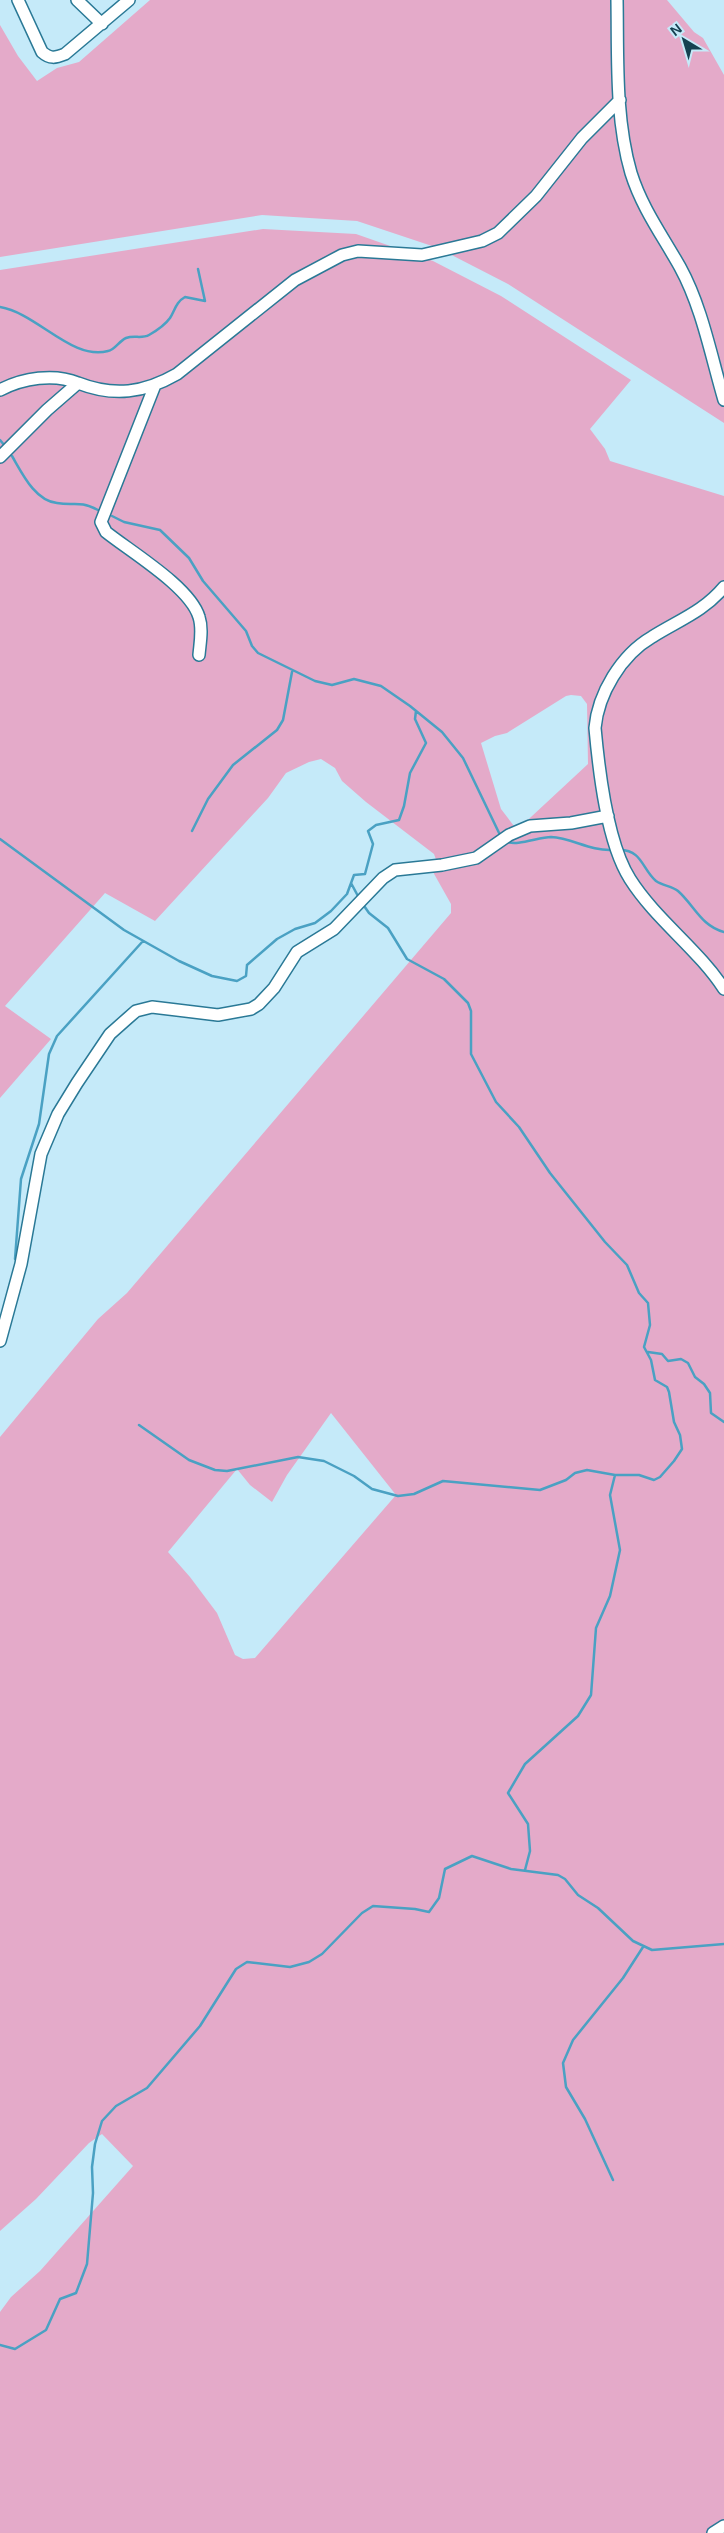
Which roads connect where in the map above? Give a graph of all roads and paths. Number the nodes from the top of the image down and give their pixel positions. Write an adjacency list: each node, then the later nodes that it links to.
1 (18, 0): 5 (street)
2 (77, 0): 5 (street)
3 (129, 0): 5 (street)
4 (617, 0): 6 (street)
5 (102, 24)
6 (620, 100): 8 (street); 10 (street)
7 (78, 383): 8 (street); 9 (street); 11 (street)
8 (155, 385): 13 (street)
9 (0, 390)
10 (724, 400)
11 (0, 457)
12 (724, 587): 14 (street)
13 (199, 655)
14 (608, 816): 15 (street); 16 (street)
15 (724, 989)
16 (0, 1341)
17 (724, 2526): 18 (street)
18 (713, 2533)

